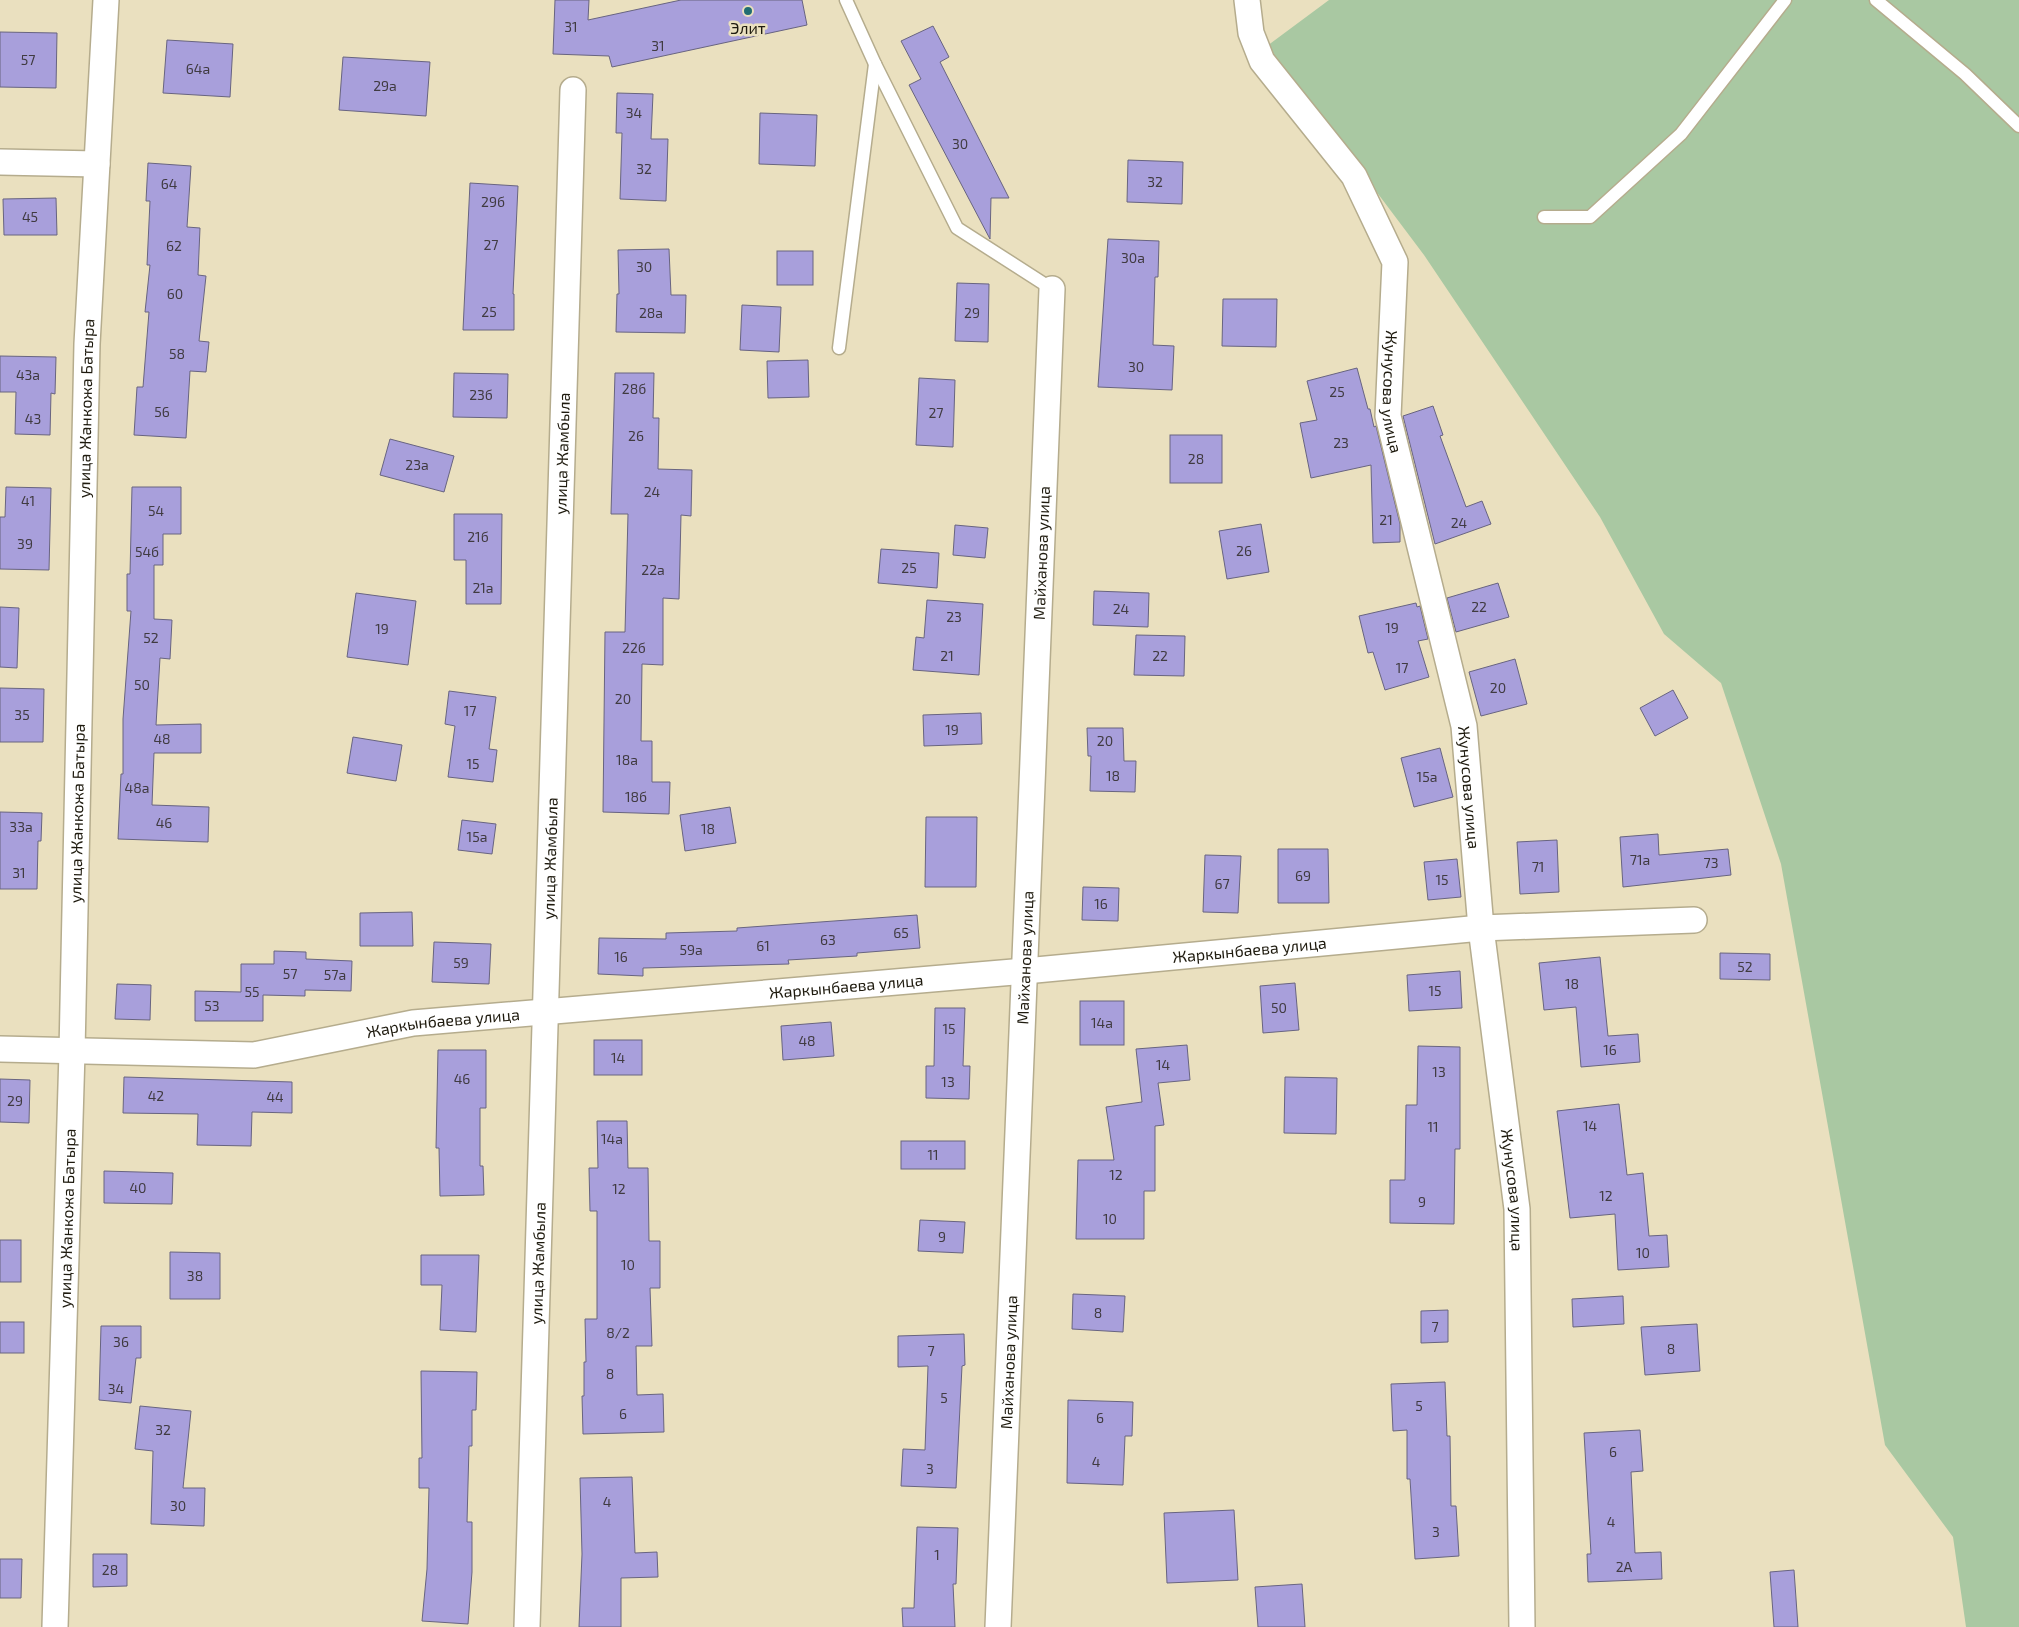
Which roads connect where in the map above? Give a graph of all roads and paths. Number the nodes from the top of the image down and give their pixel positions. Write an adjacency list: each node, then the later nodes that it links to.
1 (106, 0): 10 (street, улица Жанкожа Батыра)
2 (846, 0): 6 (lane)
3 (1247, 0): 15 (street, Жунусова улица)
4 (1785, 0): 11 (lane)
5 (1876, 0): 8 (lane)
6 (875, 64): 12 (lane); 13 (lane)
7 (573, 90): 17 (street, улица Жамбыла)
8 (2019, 126)
9 (0, 162): 10 (street)
10 (97, 164): 19 (street, улица Жанкожа Батыра)
11 (1544, 217)
12 (1052, 288): 16 (street, Майханова улица)
13 (839, 348)
14 (1694, 920): 15 (street, Жаркынбаева улица)
15 (1481, 928): 16 (street, Жаркынбаева улица); 23 (street, Жунусова улица)
16 (1025, 971): 17 (street, Жаркынбаева улица); 22 (street, Майханова улица)
17 (544, 1012): 19 (street, Жаркынбаева улица); 21 (street, улица Жамбыла)
18 (0, 1049): 19 (street, Жаркынбаева улица)
19 (72, 1052): 20 (street, улица Жанкожа Батыра)
20 (56, 1627)
21 (527, 1627)
22 (998, 1627)
23 (1522, 1627)

